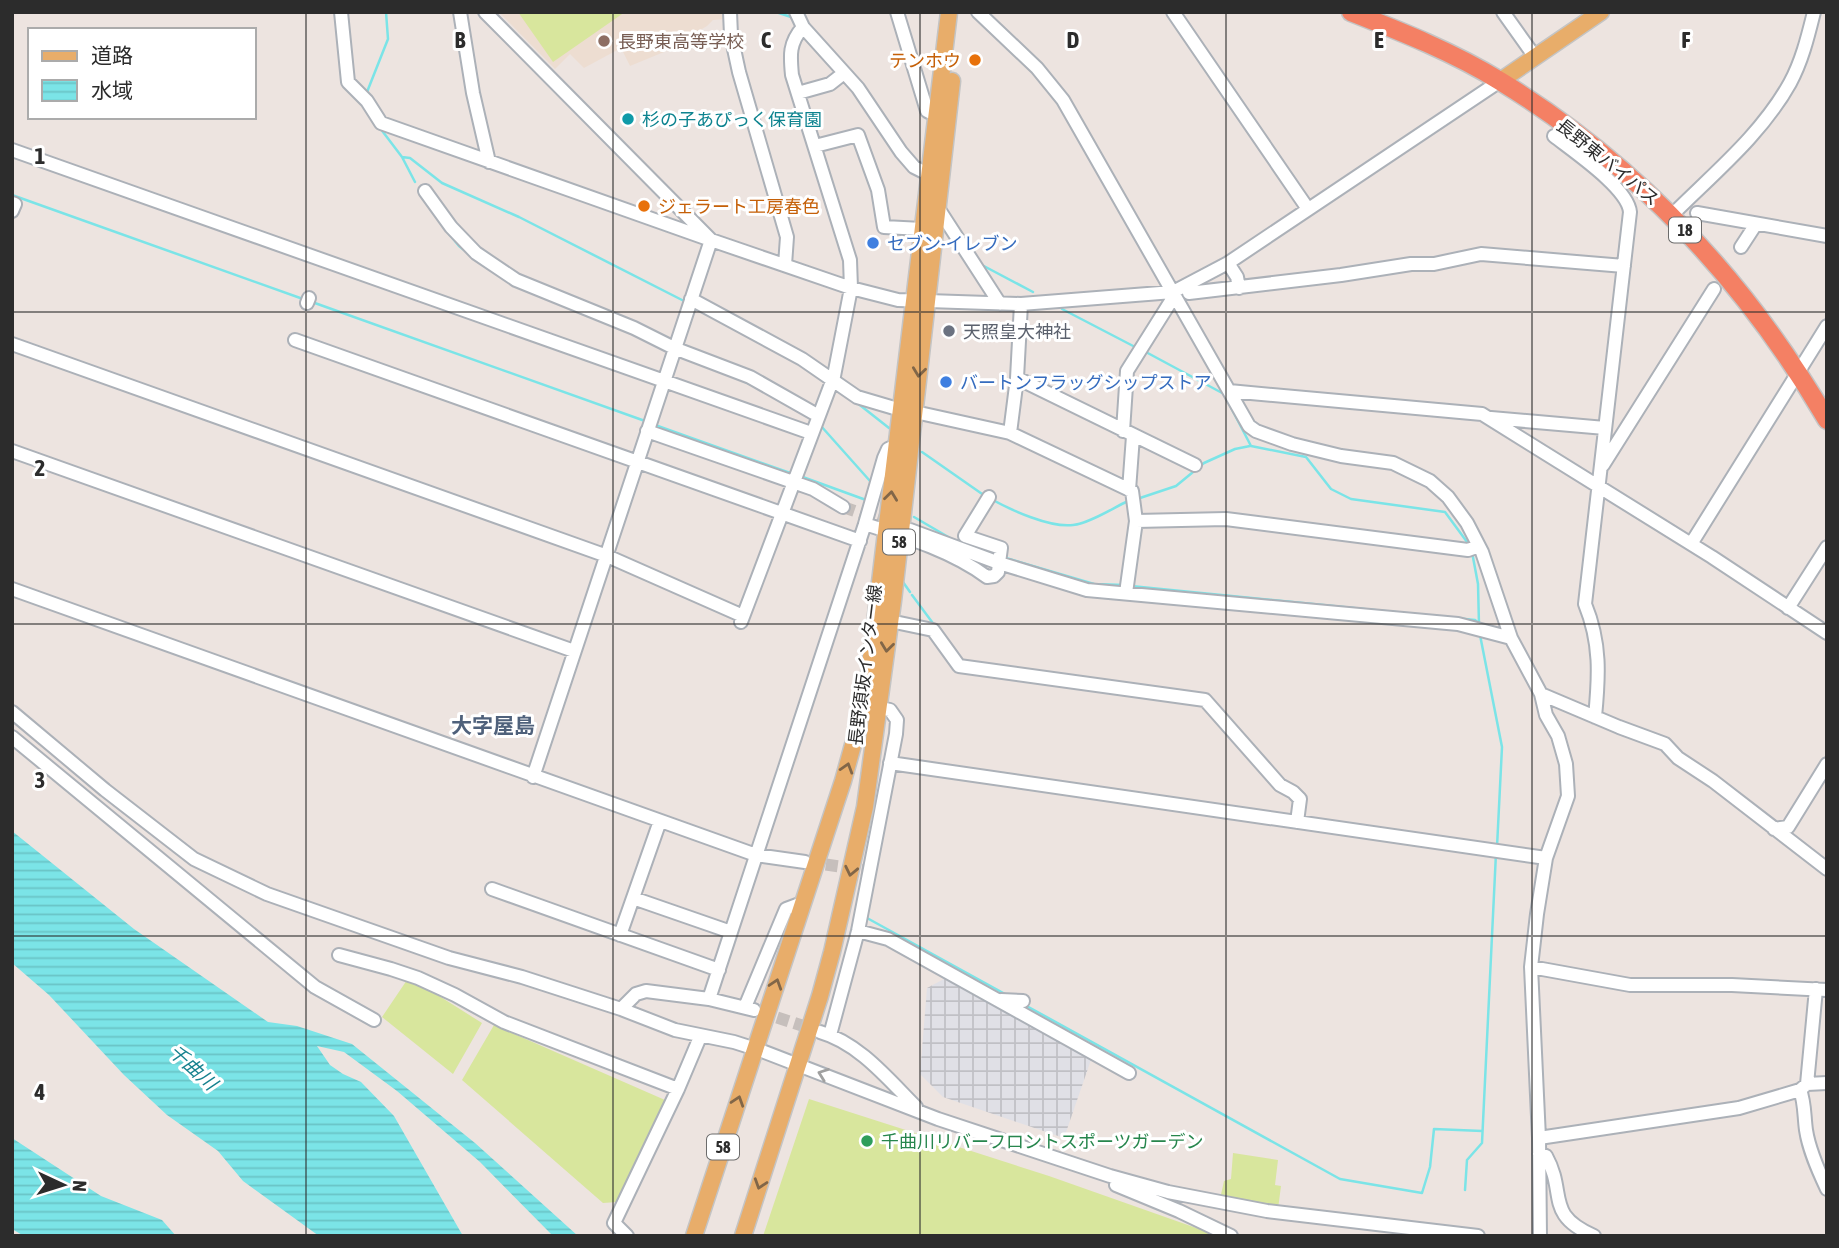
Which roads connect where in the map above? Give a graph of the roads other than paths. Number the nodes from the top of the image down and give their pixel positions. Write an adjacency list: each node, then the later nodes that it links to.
1 (341, 12): 24 (street)
2 (460, 12): 24 (street)
3 (485, 12): 36 (street)
4 (730, 12): 39 (street)
5 (785, 12): 15 (street)
6 (897, 12): 20 (street)
7 (949, 12): 20 (main road, 長野須坂インター線 / 58)
8 (960, 12): 28 (main road, 長野須坂インター線 / 58)
9 (1173, 12): 29 (street)
10 (1351, 12): 18 (highway, 長野東バイパス / 18)
11 (1503, 12): 16 (street)
12 (1601, 12): 16 (main road)
13 (1814, 12): 32 (street)
14 (986, 14): 45 (street)
15 (799, 19): 17 (street); 19 (street)
16 (1535, 57): 18 (main road)
17 (844, 73): 19 (street); 25 (street)
18 (1500, 81): 29 (street); 32 (highway, 長野東バイパス / 18)
19 (798, 93): 22 (street)
20 (937, 116): 25 (main road, 長野須坂インター線 / 58)
21 (1554, 136): 40 (street)
22 (815, 146): 34 (street); 41 (street)
23 (12, 150): 57 (street)
24 (489, 162): 36 (street)
25 (930, 175): 34 (main road, 長野須坂インター線 / 58)
26 (425, 191): 53 (street)
27 (12, 203): 30 (street)
28 (938, 208): 47 (main road, 長野須坂インター線 / 58); 48 (street)
29 (1308, 209): 38 (street)
30 (12, 211)
31 (1697, 213): 33 (street)
32 (1672, 215): 54 (highway, 長野東バイパス / 18)
33 (1756, 224): 35 (street); 37 (street)
34 (922, 229): 47 (main road, 長野須坂インター線 / 58)
35 (1827, 236)
36 (711, 240): 39 (street); 46 (street)
37 (1741, 247)
38 (1228, 263): 42 (street); 45 (street)
39 (785, 265): 41 (street)
40 (1624, 266): 42 (street); 63 (street)
41 (851, 288): 47 (street); 56 (street)
42 (1239, 288): 44 (street)
43 (1714, 289): 72 (street)
44 (1189, 293)
45 (1172, 296): 49 (street); 58 (street); 67 (street)
46 (691, 299): 53 (street); 56 (street)
47 (921, 300): 48 (street); 59 (main road, 長野須坂インター線 / 58)
48 (1000, 304): 49 (street)
49 (1021, 304): 55 (street)
50 (1827, 326): 54 (street)
51 (295, 340): 70 (street)
52 (12, 344): 86 (street)
53 (674, 348): 57 (street); 60 (street)
54 (1799, 372): 62 (highway, 長野東バイパス / 18); 83 (street)
55 (1017, 378): 66 (street); 67 (street)
56 (832, 380): 59 (street); 60 (street)
57 (663, 381): 64 (street); 65 (street)
58 (1229, 391): 61 (street); 85 (street)
59 (908, 411): 66 (street); 68 (main road, 長野須坂インター線 / 58); 81 (main road, 長野須坂インター線 / 58)
60 (817, 415): 65 (street)
61 (1488, 418): 63 (street); 74 (street)
62 (1827, 420)
63 (1605, 428): 72 (street)
64 (647, 431): 70 (street); 73 (street)
65 (811, 433): 73 (street)
66 (1010, 433): 75 (street)
67 (1128, 434): 71 (street); 75 (street)
68 (897, 445): 80 (street); 81 (main road, 長野須坂インター線 / 58, one-way to 68)
69 (12, 451): 94 (street)
70 (636, 463): 78 (street); 86 (street)
71 (1195, 465)
72 (1601, 468): 74 (street)
73 (795, 477): 77 (street); 78 (street)
74 (1599, 486): 83 (street); 98 (street)
75 (1129, 490): 79 (street)
76 (988, 498): 87 (street)
77 (843, 507)
78 (783, 515): 82 (street); 86 (street)
79 (1136, 520): 85 (street); 88 (street)
80 (865, 524): 81 (street); 82 (street)
81 (899, 532): 87 (street); 91 (main road, 長野須坂インター線 / 58); 112 (main road, 長野須坂インター線 / 58, one-way to 81)
82 (860, 541): 106 (street)
83 (1691, 544): 90 (street)
84 (1827, 547): 90 (street)
85 (1474, 548): 93 (street)
86 (607, 556): 94 (street)
87 (1000, 558): 88 (street)
88 (1126, 588): 93 (street)
89 (12, 589): 102 (street)
90 (1787, 608): 92 (street)
91 (890, 621): 96 (main road, 長野須坂インター線 / 58, one-way to 96); 104 (street)
92 (1827, 633)
93 (1511, 638): 95 (street)
94 (575, 651): 102 (street)
95 (1541, 694): 98 (street); 107 (street)
96 (880, 708): 100 (street); 127 (main road, 長野須坂インター線 / 58, one-way to 127)
97 (12, 712): 123 (street)
98 (1595, 717): 105 (street)
99 (12, 737): 124 (street)
100 (890, 763): 104 (street); 113 (street)
101 (1827, 764): 105 (street)
102 (533, 776): 103 (street)
103 (660, 821): 106 (street); 111 (street)
104 (1297, 822): 107 (street)
105 (1774, 829): 109 (street)
106 (756, 855): 108 (street); 114 (street)
107 (1546, 858): 117 (street)
108 (804, 862)
109 (1827, 869)
110 (492, 889): 115 (street)
111 (634, 898): 114 (street); 115 (street)
112 (802, 903): 120 (street); 126 (main road, 長野須坂インター線 / 58, one-way to 112)
113 (858, 931): 121 (street); 132 (street)
114 (731, 932): 118 (street)
115 (620, 935): 118 (street)
116 (339, 956): 131 (street)
117 (1531, 967): 119 (street); 133 (street)
118 (719, 970): 120 (street)
119 (1822, 989): 130 (street)
120 (709, 999): 123 (street)
121 (997, 999): 122 (street); 128 (street)
122 (1017, 1001)
123 (621, 1009): 125 (street)
124 (374, 1020)
125 (700, 1037): 126 (street); 131 (street)
126 (753, 1053): 127 (street); 139 (main road, 長野須坂インター線 / 58, one-way to 126)
127 (798, 1069): 132 (street, one-way to 127); 140 (main road, 長野須坂インター線 / 58, one-way to 140)
128 (1129, 1073)
129 (1827, 1083): 130 (street)
130 (1804, 1087): 133 (street); 136 (street)
131 (678, 1089): 138 (street)
132 (919, 1110): 135 (street)
133 (1539, 1138): 134 (street)
134 (1539, 1154): 144 (street); 145 (street)
135 (1110, 1176): 137 (street); 141 (street)
136 (1827, 1189)
137 (1398, 1226): 142 (street); 143 (street)
138 (627, 1236)
139 (694, 1236)
140 (743, 1236)
141 (1231, 1236)
142 (1413, 1236)
143 (1478, 1236)
144 (1540, 1236)
145 (1594, 1236)

